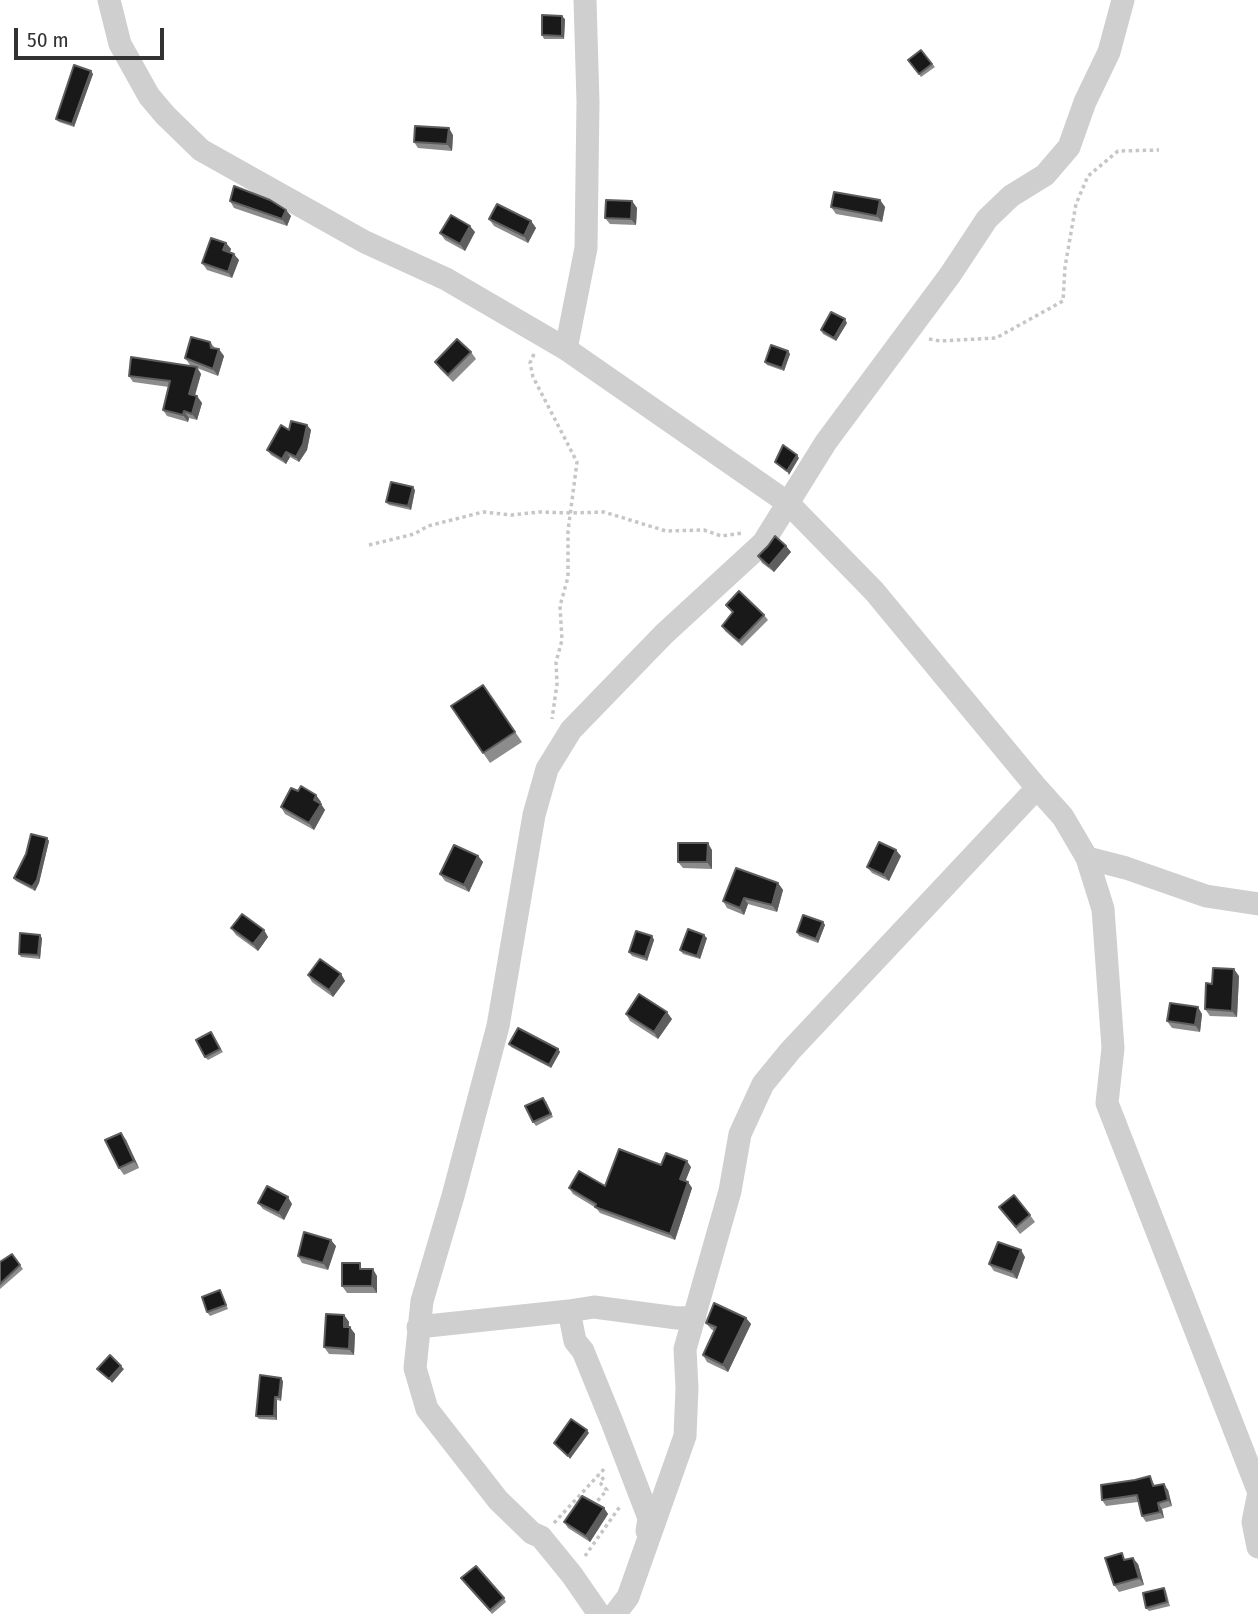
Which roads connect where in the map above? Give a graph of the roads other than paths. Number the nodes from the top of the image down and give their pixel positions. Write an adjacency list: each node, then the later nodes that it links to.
1 (109, 0): 4 (street)
2 (585, 0): 4 (street)
3 (1122, 0): 5 (street)
4 (566, 349): 5 (street)
5 (788, 503): 6 (street); 11 (street)
6 (1037, 788): 7 (street); 10 (street)
7 (1087, 858): 8 (street); 12 (street)
8 (1258, 904)
9 (569, 1311): 10 (street); 11 (street); 14 (street)
10 (695, 1317): 14 (street)
11 (418, 1327): 16 (street)
12 (1258, 1490)
13 (1258, 1497): 15 (street)
14 (645, 1544): 17 (street)
15 (1258, 1547)
16 (599, 1614)
17 (615, 1614)

